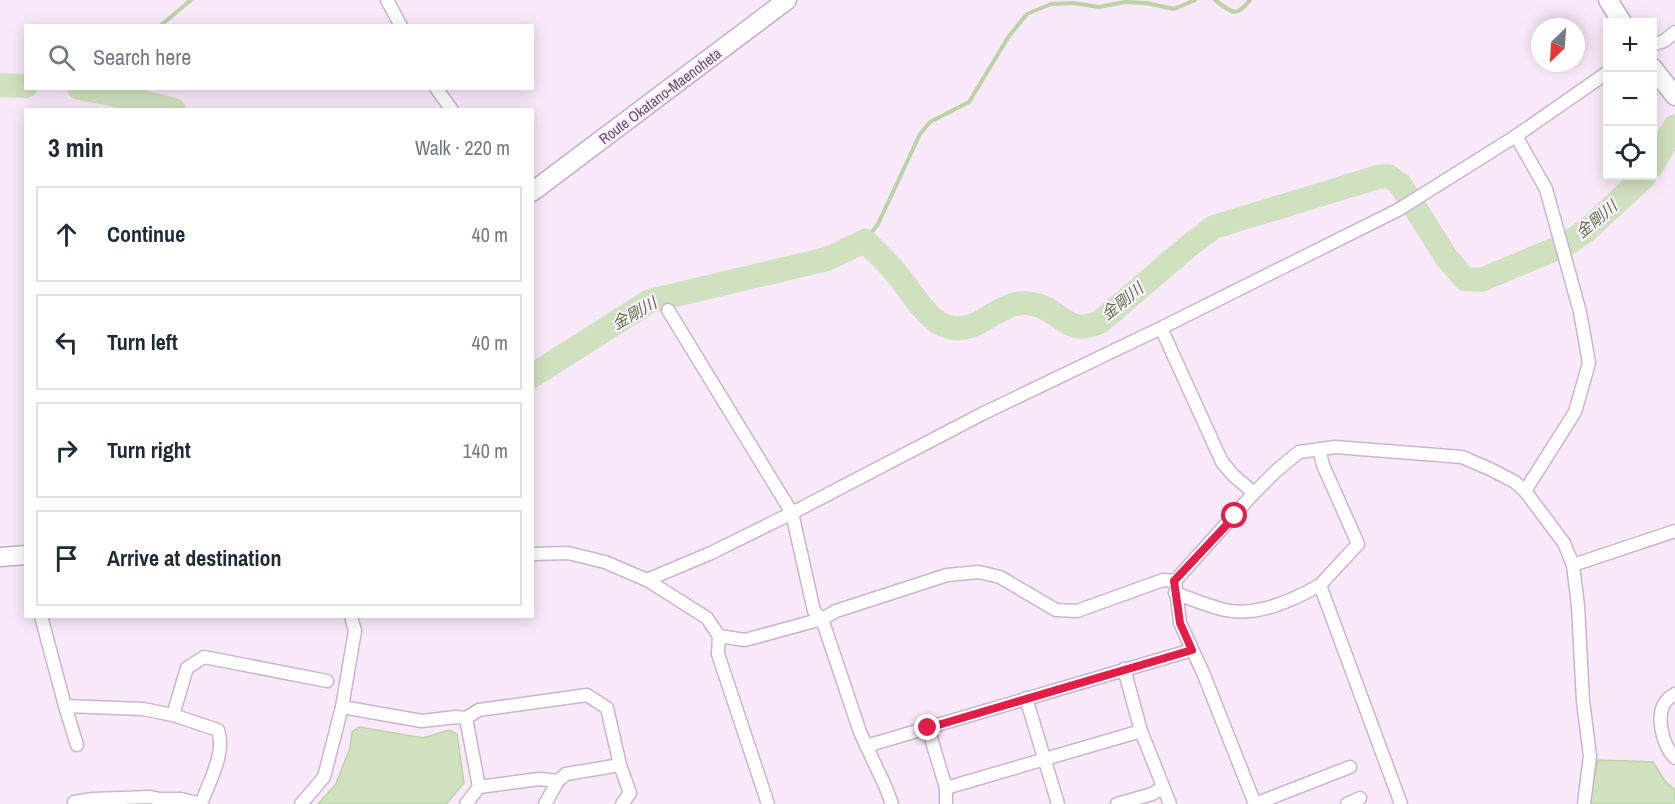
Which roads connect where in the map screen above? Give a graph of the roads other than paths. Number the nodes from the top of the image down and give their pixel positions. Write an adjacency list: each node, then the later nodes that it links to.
1 (387, 0): 5 (street)
2 (787, 0): 14 (main road, Route Okatano-Maenoheta)
3 (1608, 0): 4 (main road)
4 (1619, 18)
5 (400, 24)
6 (1675, 32): 7 (street)
7 (1657, 44)
8 (1657, 72): 11 (main road)
9 (1603, 75): 13 (street)
10 (437, 90): 12 (street)
11 (1675, 96)
12 (451, 108)
13 (1516, 136): 16 (street); 18 (street)
14 (534, 190)
15 (668, 310): 20 (street)
16 (1161, 328): 19 (street); 20 (street)
17 (1319, 449): 18 (street); 19 (street); 27 (street)
18 (1525, 491): 25 (street)
19 (1254, 494): 28 (street)
20 (792, 513): 26 (street); 31 (street)
21 (1675, 531): 25 (street)
22 (534, 554): 26 (street)
23 (24, 556): 24 (main road)
24 (0, 557)
25 (1573, 566): 70 (street)
26 (647, 580): 32 (street)
27 (1320, 585): 28 (street); 69 (street)
28 (1175, 587): 31 (street); 33 (street)
29 (42, 618): 38 (street)
30 (352, 618): 39 (street)
31 (822, 619): 32 (street); 45 (street)
32 (719, 636): 61 (street)
33 (1192, 650): 34 (street); 67 (street)
34 (1124, 669): 37 (street); 43 (street)
35 (327, 681): 40 (street)
36 (1675, 694): 46 (street)
37 (1026, 698): 42 (street); 47 (street)
38 (65, 706): 40 (street); 44 (street)
39 (342, 707): 41 (street); 57 (street)
40 (173, 715): 55 (street)
41 (466, 718): 48 (street); 51 (street)
42 (928, 728): 45 (street); 52 (street)
43 (1141, 731): 47 (street); 53 (street)
44 (77, 745)
45 (866, 746): 62 (street)
46 (1675, 758)
47 (1045, 760): 52 (street); 64 (street)
48 (620, 765): 50 (street); 60 (street)
49 (1350, 767): 67 (street)
50 (558, 781): 51 (street); 59 (street)
51 (479, 787): 58 (street)
52 (946, 788): 63 (street)
53 (1162, 788): 65 (street); 66 (street)
54 (1360, 798): 68 (street)
55 (159, 801): 56 (street)
56 (74, 802)
57 (301, 804)
58 (466, 804)
59 (545, 804)
60 (622, 804)
61 (768, 804)
62 (892, 804)
63 (946, 804)
64 (1058, 804)
65 (1117, 804)
66 (1170, 804)
67 (1255, 804)
68 (1347, 804)
69 (1401, 804)
70 (1584, 804)

